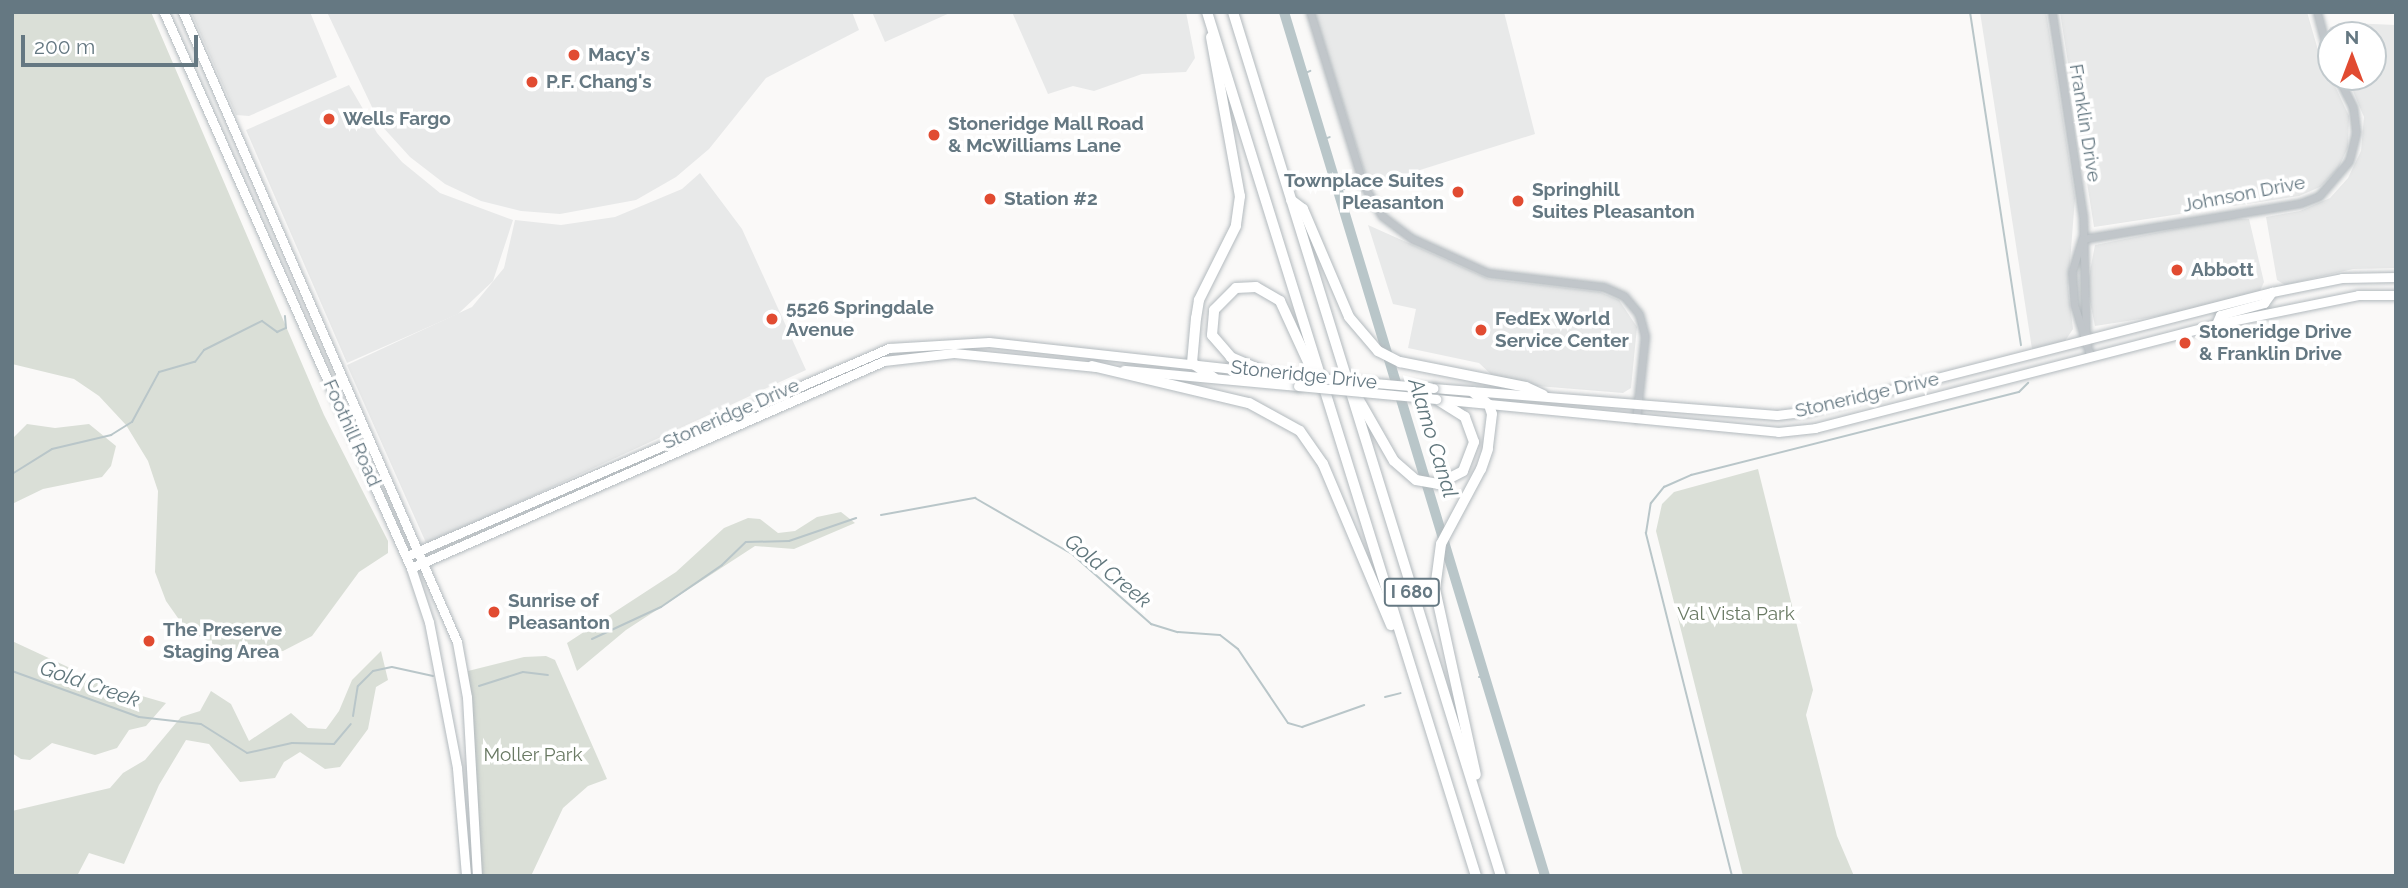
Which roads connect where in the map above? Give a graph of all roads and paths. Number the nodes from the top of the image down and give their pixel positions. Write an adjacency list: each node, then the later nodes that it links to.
1 (164, 12): 30 (main road, Foothill Road)
2 (183, 12): 29 (main road, Foothill Road)
3 (1207, 12): 7 (highway, I 680)
4 (1233, 12): 9 (highway, I 680)
5 (1310, 12): 26 (street)
6 (2052, 12): 10 (street, Franklin Drive)
7 (1211, 24): 17 (highway); 22 (highway, I 680)
8 (2345, 91): 10 (street, Johnson Drive)
9 (1291, 200): 20 (highway, I 680); 25 (highway)
10 (2082, 239): 15 (street, Franklin Drive)
11 (2396, 277): 12 (main road, Stoneridge Drive)
12 (2272, 292): 14 (main road); 15 (main road, Stoneridge Drive)
13 (2396, 295): 14 (main road, Stoneridge Drive)
14 (2216, 324): 16 (main road, Stoneridge Drive)
15 (2086, 341): 16 (street, Franklin Drive); 26 (main road, Stoneridge Drive)
16 (2090, 355): 28 (main road, Stoneridge Drive)
17 (1192, 363): 19 (main road, Stoneridge Drive); 21 (highway); 29 (main road, Stoneridge Drive)
18 (1092, 366): 21 (main road, Stoneridge Drive); 31 (main road, Stoneridge Drive); 33 (highway)
19 (1261, 370): 22 (highway); 24 (main road, Stoneridge Drive, bridge)
20 (1344, 372): 24 (highway); 34 (highway, I 680)
21 (1214, 378): 24 (main road, Stoneridge Drive, bridge)
22 (1325, 386): 33 (highway, I 680)
23 (1473, 392): 24 (main road, Stoneridge Drive); 25 (main road, Stoneridge Drive); 27 (highway)
24 (1434, 393): 27 (main road, Stoneridge Drive)
25 (1543, 395): 26 (main road, Stoneridge Drive)
26 (1637, 404): 28 (street)
27 (1489, 405): 28 (main road, Stoneridge Drive); 34 (highway)
28 (1636, 420)
29 (420, 551): 30 (main road, Stoneridge Drive); 31 (main road, Foothill Road)
30 (407, 556): 32 (main road, Foothill Road)
31 (425, 562): 32 (main road, Stoneridge Drive); 36 (main road, Foothill Road)
32 (411, 568): 35 (main road, Foothill Road)
33 (1406, 652): 37 (highway, I 680)
34 (1481, 812): 38 (highway, I 680)
35 (466, 876)
36 (477, 876)
37 (1476, 876)
38 (1501, 876)

